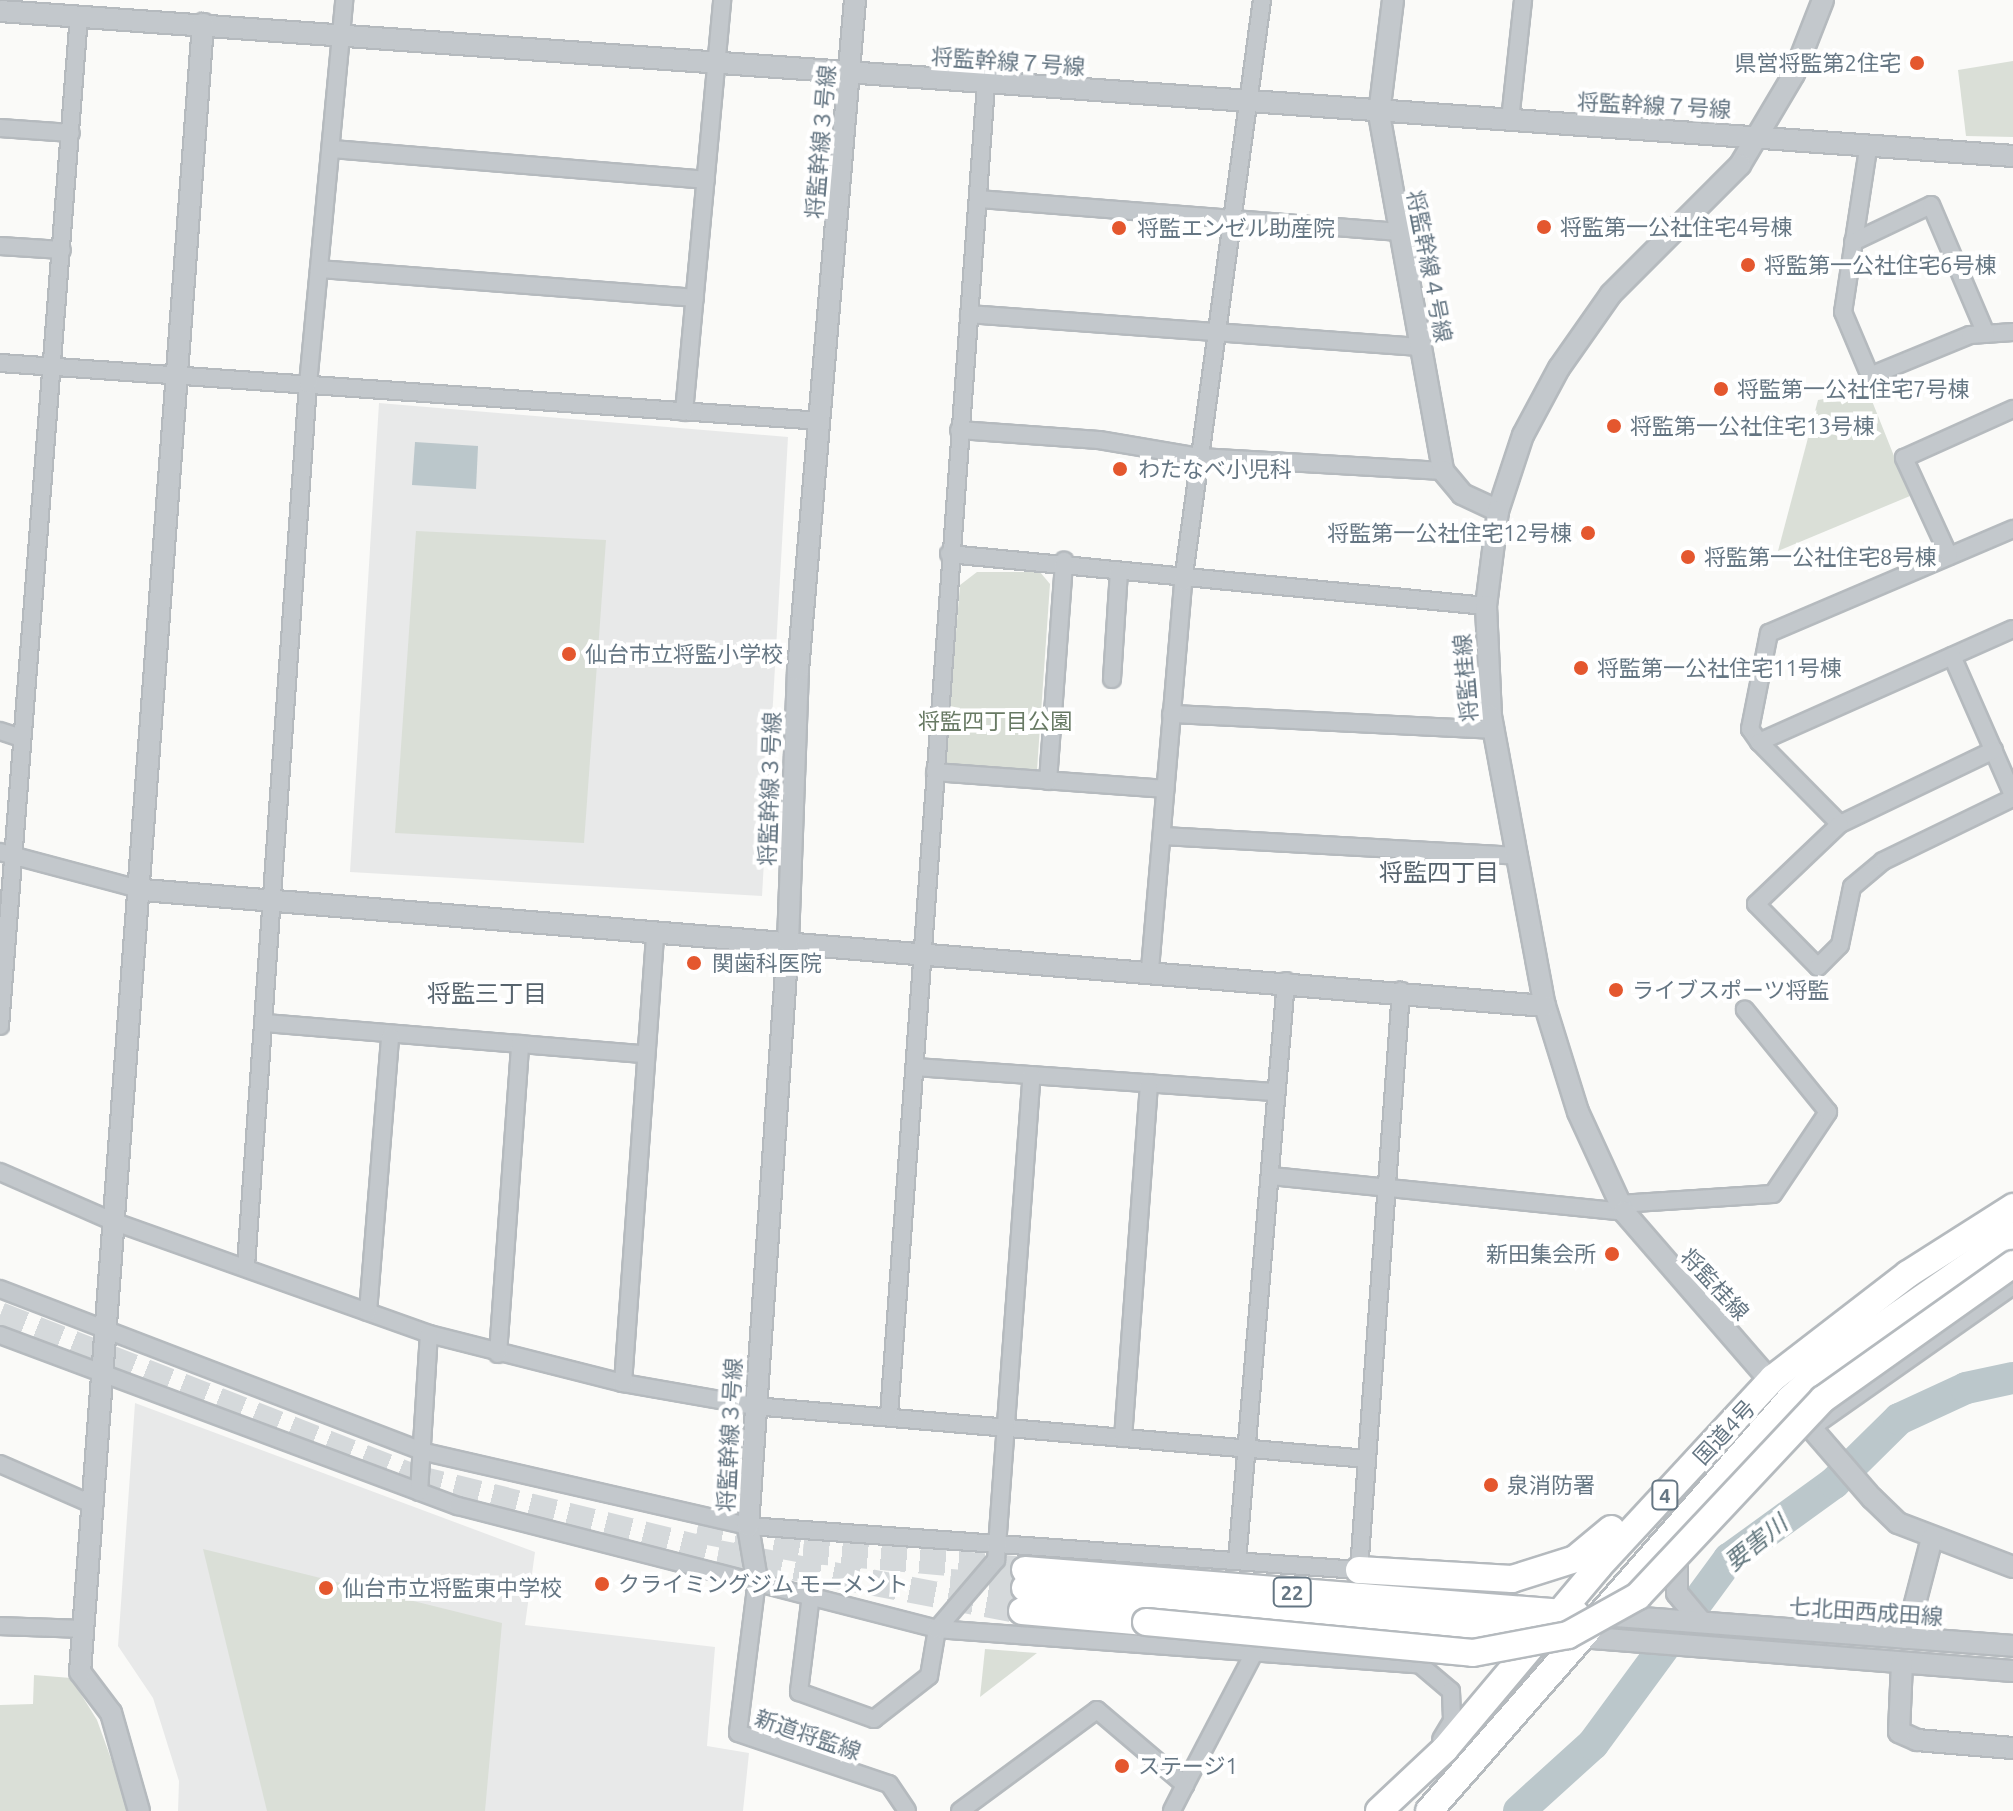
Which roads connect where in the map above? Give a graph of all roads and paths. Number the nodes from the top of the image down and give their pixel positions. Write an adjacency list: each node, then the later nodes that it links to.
1 (344, 0): 11 (street)
2 (722, 0): 12 (street)
3 (855, 0): 13 (street, 将監幹線３号線)
4 (1262, 0): 15 (street)
5 (1393, 0): 16 (street, 将監幹線４号線)
6 (1523, 0): 17 (street)
7 (1823, 0): 20 (street, 将監桂線)
8 (0, 11): 9 (street, 将監幹線７号線)
9 (79, 16): 10 (street, 将監幹線７号線); 19 (street)
10 (203, 24): 11 (street, 将監幹線７号線); 40 (street)
11 (341, 35): 12 (street, 将監幹線７号線); 21 (street)
12 (718, 65): 13 (street, 将監幹線７号線); 24 (street)
13 (851, 74): 14 (street, 将監幹線７号線); 44 (street, 将監幹線３号線)
14 (986, 84): 15 (street, 将監幹線７号線); 25 (street)
15 (1249, 102): 16 (street, 将監幹線７号線); 26 (street)
16 (1379, 114): 17 (street, 将監幹線７号線); 27 (street, 将監幹線４号線)
17 (1510, 120): 20 (street, 将監幹線７号線)
18 (0, 128): 19 (street)
19 (71, 133): 30 (street)
20 (1757, 134): 22 (street, 将監幹線７号線); 48 (street, 将監桂線)
21 (331, 149): 24 (street); 31 (street)
22 (1868, 149): 23 (street, 将監幹線７号線); 28 (street)
23 (2013, 156)
24 (706, 180): 32 (street)
25 (979, 199): 26 (street); 33 (street)
26 (1233, 220): 27 (street); 34 (street)
27 (1398, 232): 37 (street, 将監幹線４号線)
28 (1853, 242): 36 (street); 36 (street)
29 (0, 246): 30 (street)
30 (62, 250): 39 (street)
31 (319, 269): 32 (street); 41 (street)
32 (695, 298): 43 (street)
33 (969, 314): 34 (street); 45 (street)
34 (1217, 332): 37 (street); 46 (street)
35 (2013, 332): 36 (street)
36 (1986, 334)
37 (1422, 347): 47 (street, 将監幹線４号線)
38 (0, 363): 39 (street)
39 (53, 366): 40 (street); 62 (street)
40 (179, 375): 41 (street); 73 (street)
41 (308, 384): 43 (street); 74 (street)
42 (2013, 409): 51 (street)
43 (684, 412): 44 (street)
44 (821, 421): 76 (street, 将監幹線３号線)
45 (959, 430): 46 (street); 50 (street)
46 (1199, 457): 47 (street); 54 (street)
47 (1443, 471): 48 (street)
48 (1498, 511): 55 (street, 将監桂線)
49 (2013, 529): 51 (street)
50 (949, 554): 52 (street); 65 (street)
51 (1949, 556): 63 (street)
52 (1064, 561): 53 (street); 66 (street)
53 (1119, 571): 54 (street); 58 (street)
54 (1183, 582): 55 (street); 59 (street)
55 (1486, 606): 60 (street, 将監桂線)
56 (2013, 629): 57 (street)
57 (1952, 656): 63 (street); 64 (street)
58 (1112, 679)
59 (1171, 714): 60 (street); 67 (street)
60 (1494, 730): 72 (street, 将監桂線)
61 (0, 731): 62 (street)
62 (21, 738): 71 (street)
63 (1759, 742): 69 (street)
64 (1994, 750): 68 (street); 69 (street)
65 (935, 772): 66 (street); 77 (street)
66 (1048, 781): 67 (street)
67 (1165, 789): 70 (street)
68 (2013, 796): 69 (street)
69 (1840, 824)
70 (1162, 836): 72 (street); 78 (street)
71 (7, 854): 73 (street); 84 (street)
72 (1518, 856): 81 (street, 将監桂線)
73 (143, 890): 74 (street); 97 (street)
74 (274, 902): 75 (street); 83 (street)
75 (655, 933): 76 (street); 87 (street)
76 (788, 942): 77 (street); 112 (street, 将監幹線３号線)
77 (922, 953): 78 (street); 88 (street)
78 (1150, 969): 79 (street)
79 (1286, 981): 80 (street); 91 (street)
80 (1401, 991): 81 (street); 94 (street)
81 (1545, 1006): 96 (street, 将監桂線)
82 (1745, 1010): 96 (street)
83 (264, 1023): 85 (street); 100 (street)
84 (0, 1026)
85 (390, 1037): 86 (street); 103 (street)
86 (520, 1044): 87 (street); 107 (street)
87 (644, 1054): 110 (street)
88 (916, 1067): 89 (street); 113 (street)
89 (1032, 1075): 90 (street); 114 (street)
90 (1149, 1083): 91 (street); 116 (street)
91 (1276, 1092): 93 (street)
92 (0, 1172): 97 (street)
93 (1271, 1176): 94 (street); 117 (street)
94 (1389, 1191): 96 (street); 119 (street)
95 (2013, 1207): 109 (main road, 国道4号 / 4)
96 (1621, 1208): 109 (street, 将監桂線)
97 (112, 1221): 100 (street); 104 (street)
98 (2013, 1235): 111 (main road, 国道4号 / 4)
99 (2013, 1264): 132 (main road, bridge)
100 (246, 1266): 103 (street)
101 (2013, 1286): 115 (street)
102 (0, 1289): 104 (street)
103 (368, 1312): 105 (street)
104 (107, 1330): 108 (street); 118 (street)
105 (429, 1334): 107 (street); 118 (street)
106 (0, 1335): 108 (street)
107 (498, 1354): 110 (street)
108 (105, 1378): 122 (street); 124 (street)
109 (1773, 1378): 111 (street, 将監桂線); 121 (main road, 国道4号 / 4)
110 (623, 1383): 112 (street)
111 (1791, 1398): 115 (street, 将監桂線); 123 (main road, 国道4号 / 4)
112 (754, 1406): 113 (street); 125 (street, 将監幹線３号線)
113 (889, 1415): 114 (street)
114 (1005, 1427): 116 (street); 127 (street)
115 (1820, 1432): 126 (street, 将監桂線)
116 (1123, 1438): 117 (street)
117 (1247, 1450): 119 (street); 128 (street)
118 (425, 1452): 122 (street); 125 (street)
119 (1367, 1459): 130 (street)
120 (0, 1464): 124 (street)
121 (1679, 1480): 130 (main road); 134 (main road, 国道4号 / 4)
122 (419, 1492): 131 (street)
123 (1695, 1502): 135 (main road, 国道4号 / 4); 136 (street)
124 (94, 1505): 138 (street)
125 (748, 1526): 127 (street); 131 (street, 将監幹線３号線)
126 (1932, 1538): 129 (street, 将監桂線); 142 (street)
127 (998, 1543): 128 (street); 139 (street)
128 (1237, 1561): 130 (street)
129 (2013, 1567)
130 (1359, 1570)
131 (757, 1580): 133 (street); 151 (street, 新道将監線)
132 (1024, 1590): 134 (main road, 22); 140 (main road, 22)
133 (811, 1595): 139 (street); 139 (street)
134 (1558, 1613): 135 (main road, 22); 140 (main road, 国道4号 / 4)
135 (1598, 1615): 136 (street, 七北田西成田線); 141 (main road, 国道4号 / 4)
136 (1708, 1622): 142 (street, 七北田西成田線)
137 (0, 1626): 138 (street)
138 (84, 1629): 150 (street)
139 (937, 1629): 144 (street)
140 (1540, 1635): 141 (main road, 22); 148 (main road, 国道4号 / 4)
141 (1580, 1637): 145 (street); 155 (main road, 国道4号 / 4)
142 (1906, 1638): 143 (street, 七北田西成田線)
143 (2013, 1646)
144 (1255, 1651): 148 (street); 149 (street)
145 (1902, 1663): 146 (street); 147 (street)
146 (2013, 1671)
147 (2013, 1748)
148 (1421, 1772): 154 (main road, 国道4号 / 4)
149 (1185, 1785): 152 (street); 153 (street)
150 (139, 1811)
151 (907, 1811)
152 (960, 1811)
153 (1172, 1811)
154 (1379, 1811)
155 (1429, 1811)

